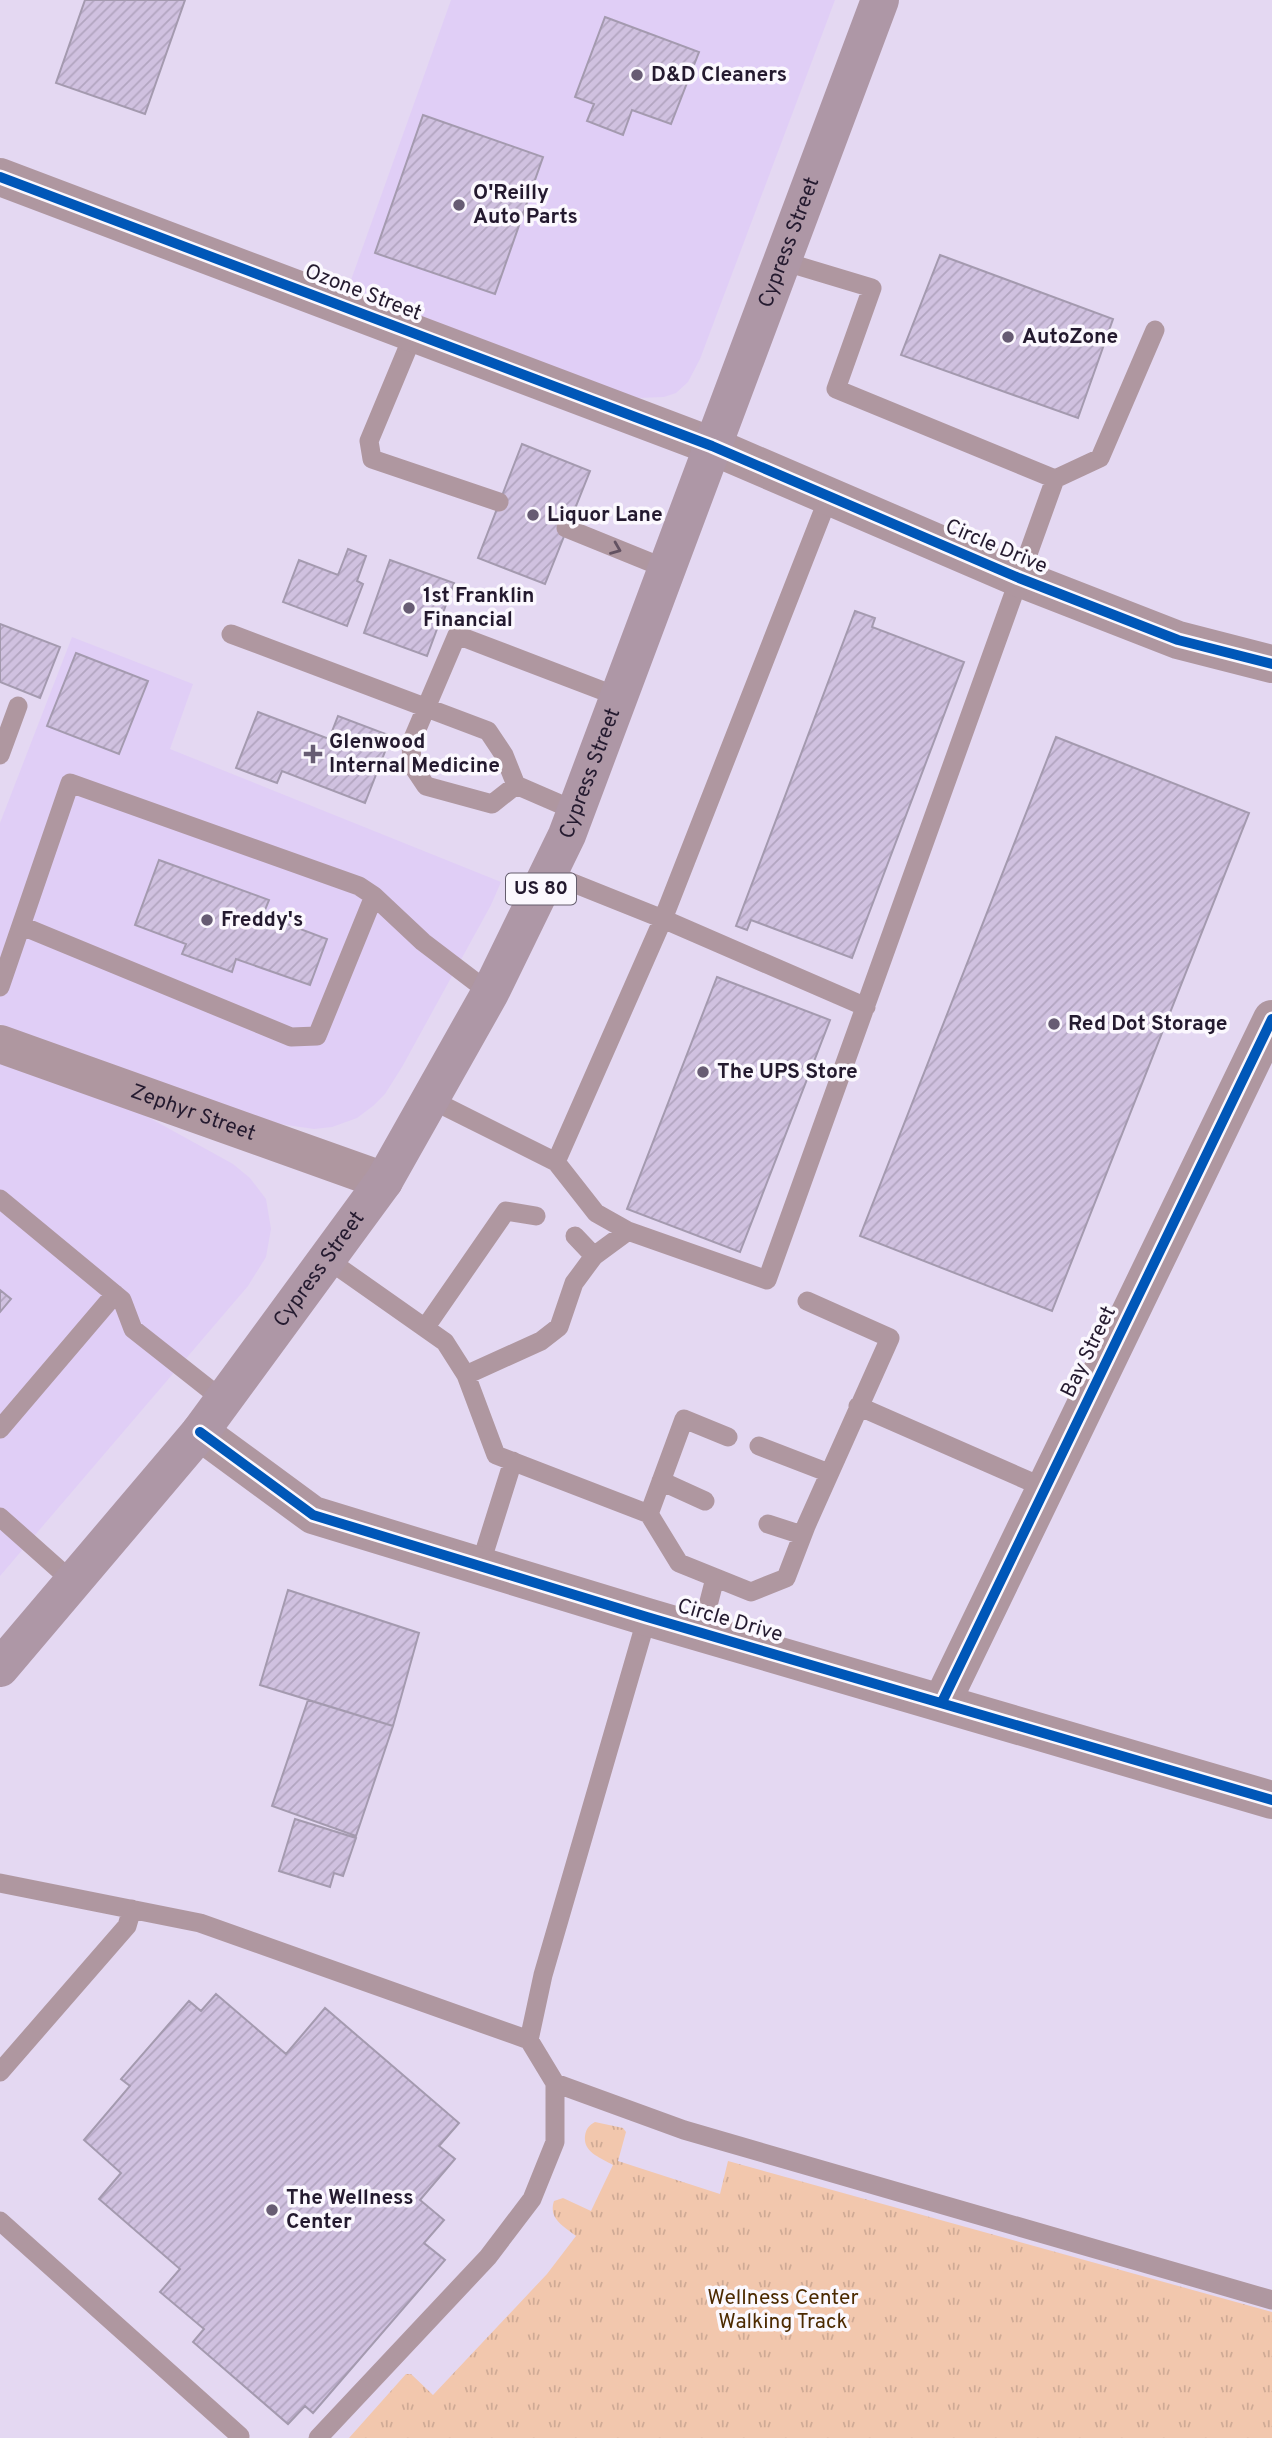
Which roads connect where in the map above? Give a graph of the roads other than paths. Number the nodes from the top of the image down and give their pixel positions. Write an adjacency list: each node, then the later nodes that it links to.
1 (880, 0): 3 (main road, Cypress Street / US 80)
2 (0, 177): 5 (street, Ozone Street)
3 (782, 261): 6 (main road, Cypress Street / US 80); 7 (lane)
4 (1154, 330): 7 (lane)
5 (414, 333): 6 (street, Ozone Street); 9 (lane)
6 (712, 446): 8 (street, Circle Drive); 11 (main road, Cypress Street / US 80)
7 (1055, 479): 12 (lane)
8 (830, 496): 12 (street, Circle Drive); 23 (lane)
9 (499, 502)
10 (566, 528): 11 (lane, one-way to 11)
11 (667, 569): 15 (main road, Cypress Street / US 80)
12 (1019, 578): 14 (street, Circle Drive); 27 (lane)
13 (231, 634): 17 (lane)
14 (1272, 664)
15 (619, 697): 17 (lane); 20 (main road, Cypress Street / US 80)
16 (18, 706): 18 (lane)
17 (427, 706): 19 (lane); 19 (lane)
18 (0, 755)
19 (516, 785): 20 (lane)
20 (576, 811): 21 (main road, Cypress Street / US 80)
21 (548, 873): 23 (lane); 26 (main road, Cypress Street / US 80)
22 (374, 896): 24 (lane); 24 (lane); 26 (lane)
23 (663, 919): 27 (lane); 31 (lane)
24 (22, 926): 25 (lane)
25 (0, 987)
26 (490, 993): 30 (main road, Cypress Street / US 80)
27 (866, 1007): 35 (lane)
28 (1272, 1019): 52 (street, Bay Street)
29 (0, 1044): 32 (street, Zephyr Street)
30 (432, 1100): 31 (lane); 32 (main road, Cypress Street / US 80)
31 (556, 1162): 35 (lane)
32 (384, 1181): 38 (main road, Cypress Street / US 80)
33 (0, 1199): 39 (lane)
34 (536, 1216): 41 (lane)
35 (628, 1231): 37 (lane)
36 (575, 1236): 37 (lane)
37 (594, 1256): 42 (lane)
38 (327, 1259): 41 (lane); 43 (main road, Cypress Street / US 80)
39 (115, 1294): 43 (lane); 45 (lane)
40 (807, 1301): 44 (lane)
41 (425, 1328): 42 (lane)
42 (466, 1375): 49 (lane)
43 (223, 1400): 46 (main road, Cypress Street / US 80)
44 (858, 1406): 50 (lane); 52 (lane)
45 (0, 1429)
46 (200, 1432): 58 (street, Circle Drive); 60 (main road, Cypress Street / US 80)
47 (728, 1437): 51 (lane)
48 (760, 1447): 50 (lane)
49 (513, 1461): 54 (lane); 58 (lane)
50 (829, 1473): 57 (lane)
51 (660, 1481): 53 (lane); 54 (lane)
52 (1045, 1488): 64 (street, Bay Street)
53 (705, 1501)
54 (649, 1514): 59 (lane)
55 (0, 1517): 60 (lane)
56 (768, 1524): 57 (lane)
57 (802, 1535): 59 (lane)
58 (480, 1566): 61 (street, Circle Drive)
59 (715, 1578): 62 (lane)
60 (72, 1582): 63 (main road, Cypress Street / US 80)
61 (647, 1617): 62 (street, Circle Drive); 68 (lane)
62 (701, 1633): 64 (street, Circle Drive)
63 (0, 1668)
64 (942, 1702): 65 (street, Circle Drive)
65 (1272, 1800)
66 (0, 1884): 67 (lane)
67 (132, 1909): 68 (lane); 69 (lane)
68 (529, 2040): 70 (lane)
69 (0, 2073)
70 (555, 2083): 72 (lane); 74 (lane)
71 (0, 2221): 73 (lane)
72 (1272, 2300)
73 (240, 2437)
74 (318, 2438)

